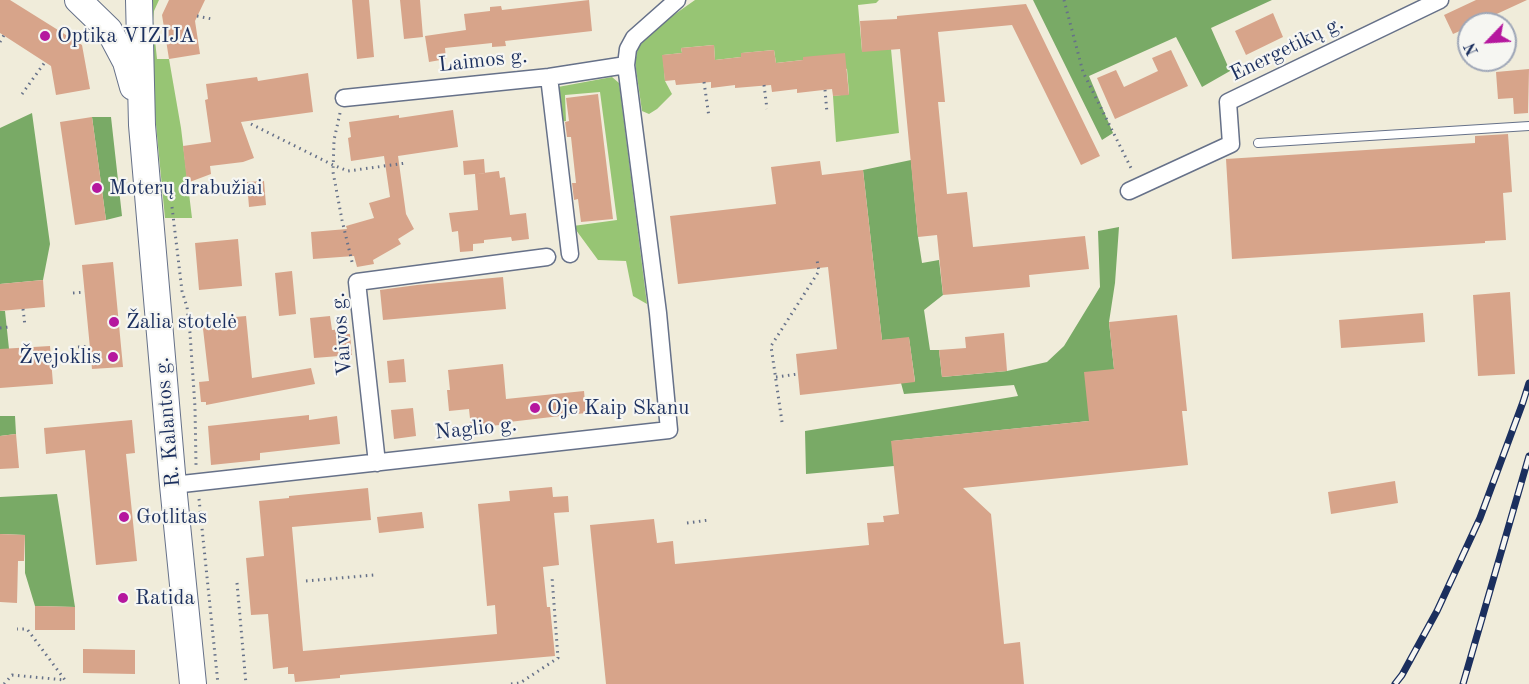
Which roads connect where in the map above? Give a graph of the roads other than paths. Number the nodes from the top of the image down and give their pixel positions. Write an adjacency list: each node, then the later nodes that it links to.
1 (78, 0): 10 (main road, R. Kalantos g.)
2 (84, 0): 3 (main road)
3 (106, 0)
4 (139, 0): 10 (main road, R. Kalantos g.)
5 (677, 0): 7 (street)
6 (1440, 0): 13 (street, Energetikų g.)
7 (626, 65): 8 (street, Laimos g.); 16 (street, Naglio g.)
8 (549, 77): 9 (street, Laimos g.); 14 (street)
9 (344, 98)
10 (142, 125): 17 (main road, R. Kalantos g.)
11 (1529, 126): 12 (lane)
12 (1258, 143)
13 (1135, 189)
14 (570, 254)
15 (547, 257): 16 (street, Vaivos g.)
16 (377, 462): 17 (street, Naglio g.)
17 (185, 484): 18 (main road, R. Kalantos g.)
18 (193, 684)

